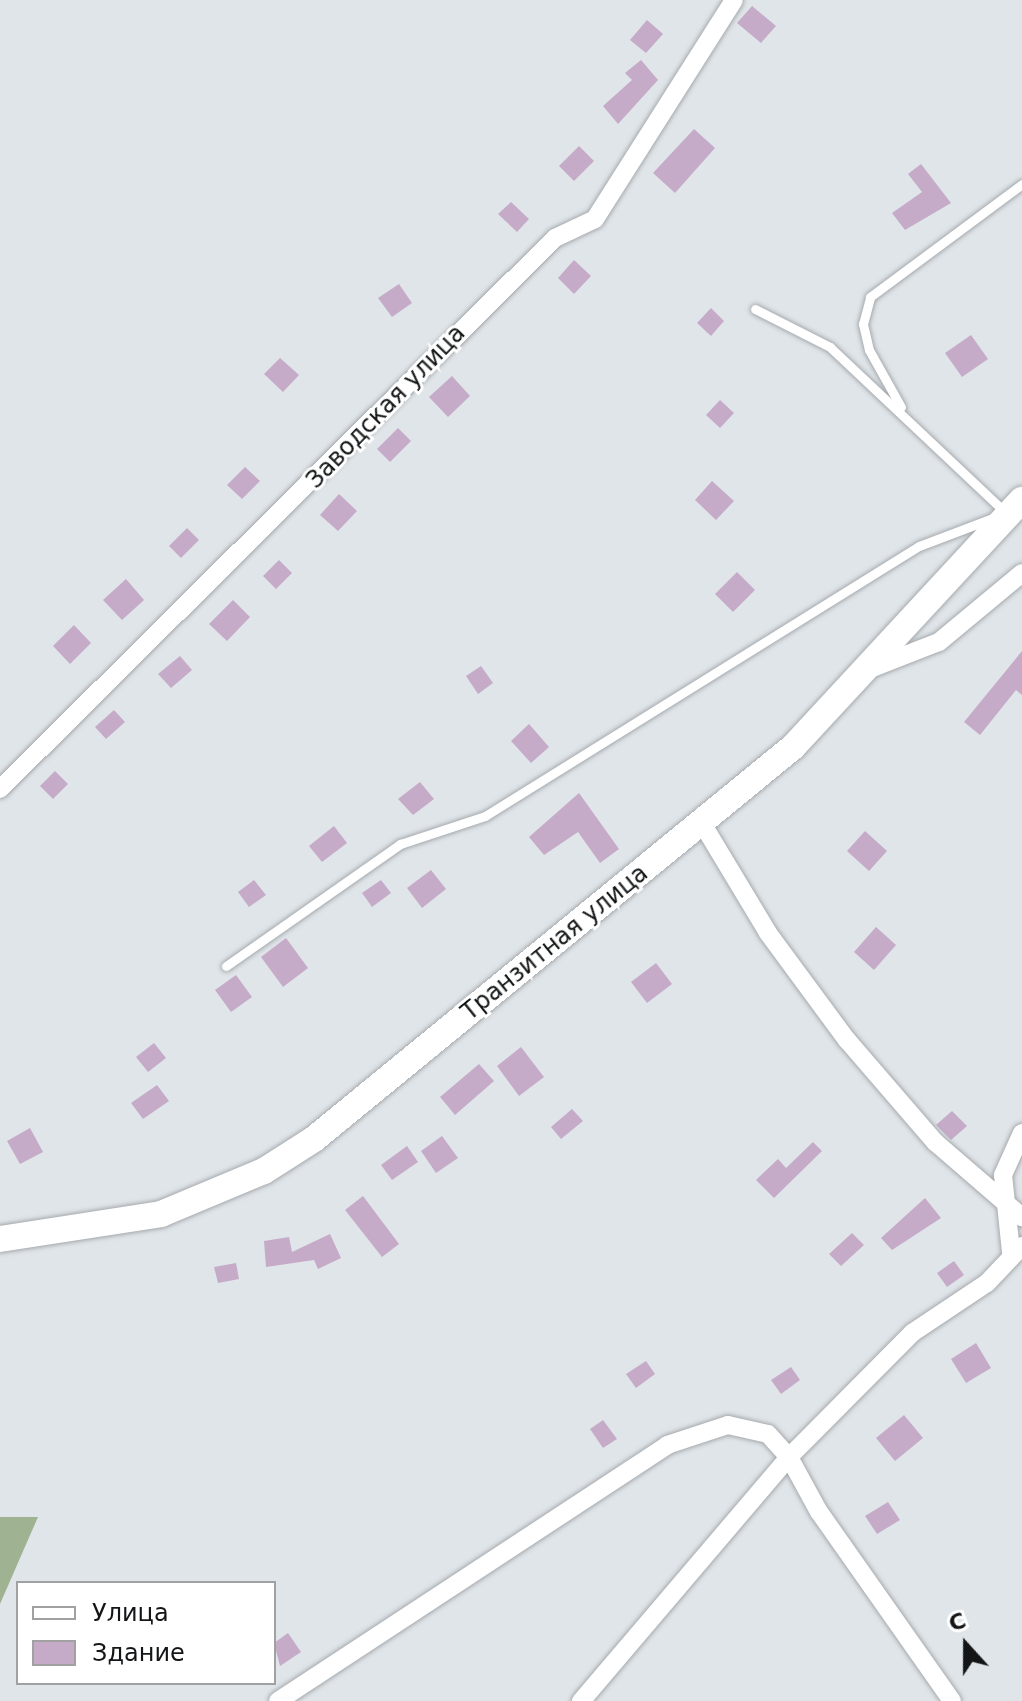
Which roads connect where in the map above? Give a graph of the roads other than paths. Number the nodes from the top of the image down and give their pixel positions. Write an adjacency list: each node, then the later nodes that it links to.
1 (734, 0): 8 (street, Заводская улица)
2 (1022, 184): 4 (lane)
3 (755, 309): 4 (lane)
4 (904, 413): 5 (lane)
5 (1014, 506): 7 (main road, Транзитная улица); 10 (lane)
6 (1022, 573): 7 (street)
7 (872, 668): 9 (main road, Транзитная улица)
8 (0, 789)
9 (702, 823): 12 (street); 13 (main road, Транзитная улица)
10 (226, 966)
11 (1022, 1133): 12 (street)
12 (1018, 1216): 14 (street)
13 (0, 1239)
14 (1017, 1249): 15 (street)
15 (789, 1457): 16 (street); 17 (street); 18 (street)
16 (278, 1701)
17 (581, 1701)
18 (952, 1701)

